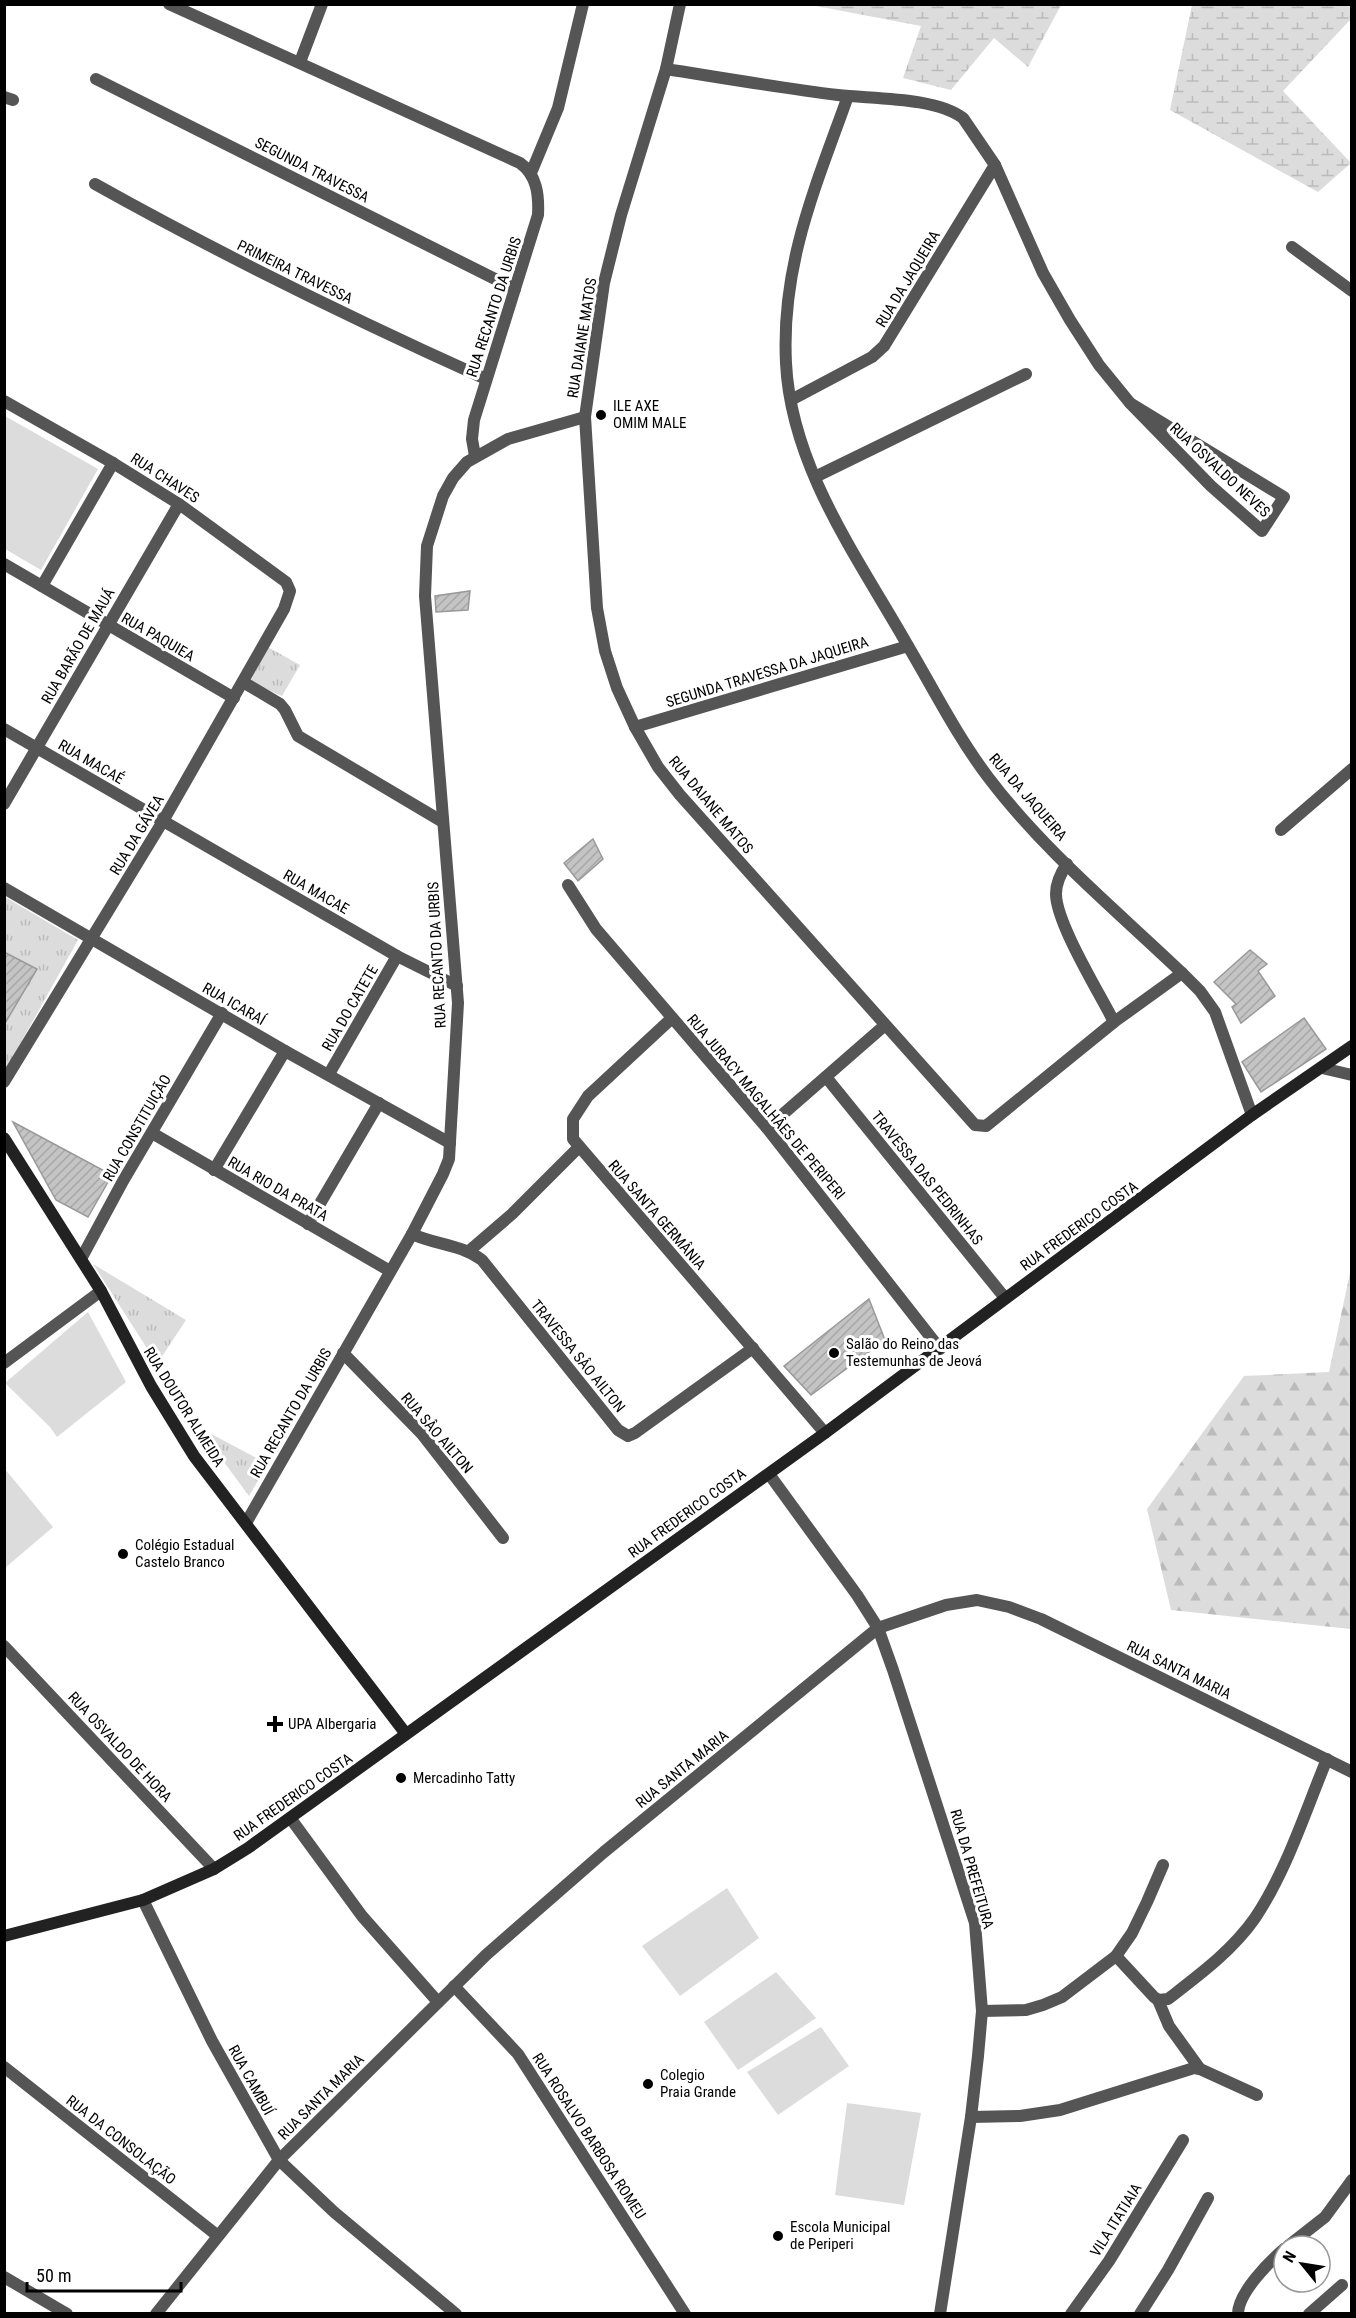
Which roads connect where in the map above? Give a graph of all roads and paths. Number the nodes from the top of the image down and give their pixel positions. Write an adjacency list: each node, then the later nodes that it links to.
1 (169, 4): 5 (street)
2 (322, 4): 5 (street)
3 (583, 4): 10 (street)
4 (680, 4): 6 (street, RUA DAIANE MATOS)
5 (300, 62): 10 (street)
6 (666, 69): 8 (street); 20 (street, RUA DAIANE MATOS)
7 (96, 80): 13 (street, SEGUNDA TRAVESSA)
8 (848, 96): 9 (street); 17 (street, RUA DA JAQUEIRA)
9 (995, 165): 17 (street, RUA DA JAQUEIRA); 19 (street, RUA OSVALDO NEVES)
10 (529, 171): 13 (street, RUA RECANTO DA URBIS)
11 (95, 183): 16 (street, PRIMEIRA TRAVESSA)
12 (1292, 247): 14 (street)
13 (515, 289): 16 (street, RUA RECANTO DA URBIS)
14 (1352, 291)
15 (1026, 375): 23 (street)
16 (486, 379): 21 (street, RUA RECANTO DA URBIS)
17 (791, 400): 23 (street, RUA DA JAQUEIRA)
18 (4, 401): 22 (street, RUA CHAVES)
19 (1130, 403): 19 (street, RUA OSVALDO NEVES)
20 (585, 417): 21 (street, RUA RECANTO DA URBIS); 32 (street, RUA DAIANE MATOS)
21 (475, 456): 38 (street, RUA RECANTO DA URBIS)
22 (113, 463): 24 (street, RUA CHAVES); 26 (street)
23 (815, 477): 29 (street, RUA DA JAQUEIRA)
24 (179, 504): 27 (street, RUA CHAVES); 28 (street, RUA BARÃO DE MAUÁ)
25 (4, 564): 26 (street, RUA PAQUIEA)
26 (42, 586): 28 (street, RUA PAQUIEA)
27 (288, 600): 30 (street, RUA DA GÁVEA)
28 (107, 624): 31 (street, RUA PAQUIEA); 34 (street, RUA BARÃO DE MAUÁ)
29 (908, 646): 32 (street, SEGUNDA TRAVESSA DA JAQUEIRA); 40 (street, RUA DA JAQUEIRA)
30 (243, 682): 31 (street, RUA DA GÁVEA); 38 (street)
31 (234, 698): 37 (street, RUA DA GÁVEA)
32 (635, 727): 50 (street, RUA DAIANE MATOS)
33 (4, 729): 34 (street, RUA MACAÉ)
34 (36, 748): 36 (street, RUA BARÃO DE MAUÁ); 37 (street, RUA MACAÉ)
35 (1352, 769): 39 (street)
36 (4, 804)
37 (163, 821): 43 (street, RUA DA GÁVEA); 44 (street, RUA MACAE)
38 (443, 822): 46 (street, RUA RECANTO DA URBIS)
39 (1281, 830)
40 (1067, 864): 45 (street, RUA DA JAQUEIRA); 49 (street)
41 (568, 885): 48 (street, RUA JURACY MAGALHÂES DE PERIPERI)
42 (4, 888): 43 (street, RUA ICARAÍ)
43 (92, 939): 47 (street, RUA ICARAÍ); 57 (street, RUA DA GÁVEA)
44 (397, 956): 46 (street, RUA MACAE); 54 (street, RUA DO CATETE)
45 (1182, 973): 49 (street, RUA DAIANE MATOS); 59 (street, RUA DA JAQUEIRA)
46 (457, 986): 63 (street, RUA RECANTO DA URBIS)
47 (222, 1013): 52 (street, RUA ICARAÍ); 61 (street, RUA CONSTITUIÇÃO)
48 (672, 1018): 60 (street, RUA JURACY MAGALHÂES DE PERIPERI); 64 (street, RUA SANTA GERMÂNIA)
49 (1114, 1022): 50 (street, RUA DAIANE MATOS)
50 (884, 1026): 56 (street)
51 (1352, 1046): 53 (main road, RUA FREDERICO COSTA)
52 (285, 1051): 54 (street, RUA ICARAÍ); 65 (street)
53 (1322, 1068): 55 (street); 59 (main road, RUA FREDERICO COSTA)
54 (328, 1074): 58 (street, RUA ICARAÍ)
55 (1352, 1076)
56 (826, 1077): 60 (street); 72 (street, TRAVESSA DAS PEDRINHAS)
57 (4, 1082)
58 (379, 1103): 63 (street, RUA ICARAÍ); 66 (street)
59 (1252, 1115): 72 (main road, RUA FREDERICO COSTA)
60 (767, 1128): 74 (street, RUA JURACY MAGALHÂES DE PERIPERI)
61 (152, 1133): 65 (street, RUA RIO DA PRATA); 69 (street, RUA CONSTITUIÇÃO)
62 (5, 1138): 69 (main road, RUA DOUTOR ALMEIDA)
63 (450, 1143): 67 (street, RUA RECANTO DA URBIS)
64 (579, 1148): 68 (street); 73 (street, RUA SANTA GERMÂNIA)
65 (214, 1170): 66 (street, RUA RIO DA PRATA)
66 (308, 1224): 70 (street, RUA RIO DA PRATA)
67 (412, 1234): 68 (street); 70 (street, RUA RECANTO DA URBIS)
68 (469, 1251): 73 (street, TRAVESSA SÂO AILTON)
69 (81, 1259): 71 (main road, RUA DOUTOR ALMEIDA)
70 (390, 1271): 75 (street, RUA RECANTO DA URBIS)
71 (101, 1291): 76 (street); 79 (main road, RUA DOUTOR ALMEIDA)
72 (1005, 1298): 74 (main road, RUA FREDERICO COSTA)
73 (753, 1348): 77 (street, RUA SANTA GERMÂNIA)
74 (940, 1349): 77 (main road, RUA FREDERICO COSTA)
75 (343, 1353): 79 (street, RUA RECANTO DA URBIS); 80 (street, RUA SÂO AILTON)
76 (4, 1363)
77 (825, 1433): 78 (main road, RUA FREDERICO COSTA)
78 (769, 1474): 81 (street, RUA DA PREFEITURA); 83 (main road, RUA FREDERICO COSTA)
79 (246, 1523): 83 (main road, RUA DOUTOR ALMEIDA)
80 (503, 1538)
81 (878, 1628): 84 (street, RUA SANTA MARIA); 92 (street, RUA SANTA MARIA); 95 (street, RUA DA PREFEITURA)
82 (4, 1646): 88 (street, RUA OSVALDO DE HORA)
83 (406, 1734): 86 (main road, RUA FREDERICO COSTA)
84 (1328, 1759): 85 (street, RUA SANTA MARIA); 93 (street)
85 (1352, 1772)
86 (291, 1819): 88 (main road, RUA FREDERICO COSTA); 94 (street)
87 (1162, 1865): 91 (street)
88 (213, 1869): 89 (main road, RUA FREDERICO COSTA)
89 (143, 1900): 90 (main road, RUA FREDERICO COSTA); 101 (street, RUA CAMBUÍ)
90 (4, 1936)
91 (1116, 1956): 93 (street); 95 (street)
92 (454, 1986): 94 (street, RUA SANTA MARIA); 112 (street, RUA ROSALVO BARBOSA ROMEU)
93 (1158, 2000): 97 (street)
94 (438, 2002): 101 (street, RUA SANTA MARIA)
95 (982, 2011): 99 (street, RUA DA PREFEITURA)
96 (4, 2067): 105 (street, RUA DA CONSOLAÇÃO)
97 (1200, 2069): 98 (street); 99 (street)
98 (1257, 2095)
99 (971, 2117): 113 (street, RUA DA PREFEITURA)
100 (1183, 2140): 114 (street, VILA ITATIAIA)
101 (279, 2160): 105 (street, RUA SANTA MARIA); 111 (street, RUA CAMBUÍ)
102 (1352, 2180): 104 (street)
103 (1208, 2198): 115 (street)
104 (1303, 2234)
105 (218, 2236): 110 (street, RUA SANTA MARIA)
106 (1272, 2260): 116 (street)
107 (4, 2277): 109 (street)
108 (1342, 2285): 117 (street)
109 (67, 2313)
110 (156, 2313)
111 (456, 2313)
112 (685, 2313)
113 (940, 2313)
114 (1071, 2313)
115 (1140, 2313)
116 (1238, 2313)
117 (1309, 2313)

